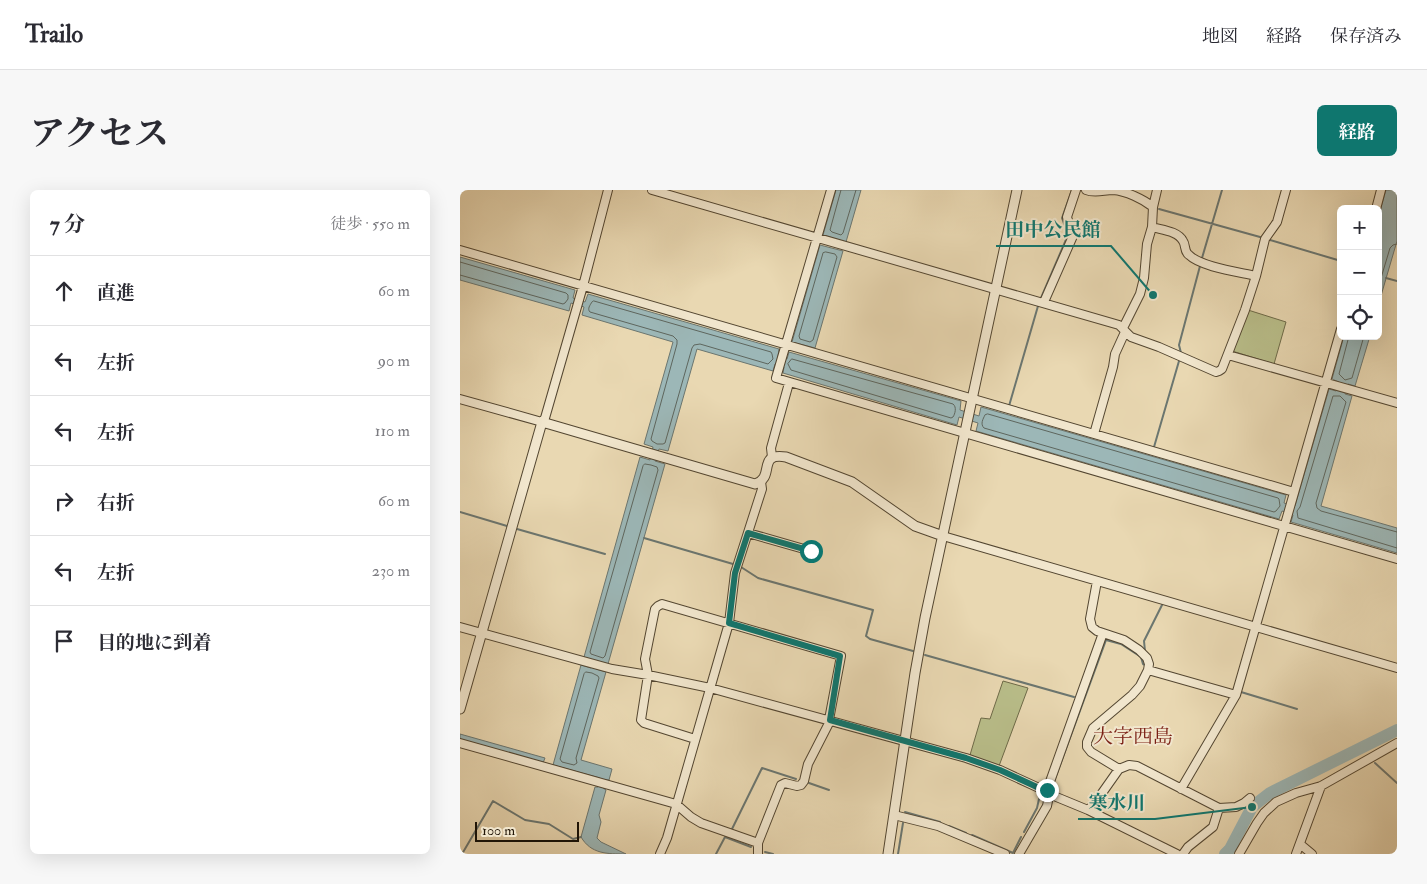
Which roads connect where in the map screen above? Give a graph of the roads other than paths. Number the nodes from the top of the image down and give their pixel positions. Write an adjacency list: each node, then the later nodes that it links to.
1 (608, 190): 16 (street)
2 (652, 190): 13 (street)
3 (831, 190): 13 (street)
4 (1017, 190): 17 (street)
5 (1076, 190): 18 (street)
6 (1086, 190): 11 (street)
7 (1157, 190): 11 (street)
8 (1286, 190): 15 (street)
9 (1381, 190): 10 (street)
10 (1377, 205)
11 (1153, 207): 12 (street)
12 (1152, 227): 15 (street); 19 (street)
13 (817, 238): 17 (street); 21 (street)
14 (460, 250): 16 (street)
15 (1256, 276): 22 (street)
16 (583, 286): 21 (street); 28 (street)
17 (995, 289): 18 (street); 25 (street)
18 (1044, 302): 19 (street)
19 (1124, 330): 22 (street); 30 (street)
20 (1338, 340): 24 (street)
21 (786, 344): 23 (street); 25 (street)
22 (1228, 355): 24 (street)
23 (789, 383): 29 (street); 31 (street)
24 (1325, 383): 27 (street); 33 (street)
25 (972, 398): 29 (street); 30 (street)
26 (460, 399): 28 (street)
27 (1397, 403)
28 (542, 422): 32 (street); 43 (street)
29 (964, 433): 34 (street); 36 (street)
30 (1094, 434): 33 (street)
31 (772, 457): 32 (street); 36 (street)
32 (761, 482): 35 (street)
33 (1294, 492): 34 (street)
34 (1284, 526): 38 (street); 42 (street)
35 (748, 533): 37 (street); 40 (street)
36 (943, 536): 39 (street); 53 (street)
37 (811, 551)
38 (1397, 559)
39 (1097, 582): 42 (street); 44 (street)
40 (729, 623): 47 (street); 48 (street); 51 (street)
41 (460, 627): 43 (street)
42 (1255, 627): 45 (street); 49 (street)
43 (482, 633): 47 (street); 50 (street)
44 (1103, 633): 46 (street); 59 (street)
45 (1397, 668)
46 (1148, 670): 49 (street); 56 (street)
47 (648, 675): 48 (street); 52 (street)
48 (710, 688): 51 (street); 52 (street)
49 (1236, 695): 58 (street)
50 (460, 709)
51 (830, 720): 53 (street); 65 (street)
52 (695, 739): 61 (street)
53 (905, 741): 59 (street); 64 (street)
54 (460, 743): 61 (street)
55 (1397, 743): 57 (street)
56 (1119, 770): 58 (street); 63 (street)
57 (1321, 786): 66 (street); 74 (street)
58 (1181, 789): 62 (street)
59 (1047, 795): 63 (street); 71 (street)
60 (1250, 798): 62 (street)
61 (676, 804): 65 (street); 67 (street)
62 (1219, 808): 73 (street)
63 (1088, 810): 72 (street)
64 (894, 815): 69 (street); 70 (street)
65 (758, 843): 68 (street)
66 (1300, 844): 75 (street); 76 (street)
67 (660, 854)
68 (758, 854)
69 (888, 854)
70 (1005, 854)
71 (1020, 854)
72 (1177, 854)
73 (1183, 854)
74 (1239, 854)
75 (1296, 854)
76 (1312, 854)

